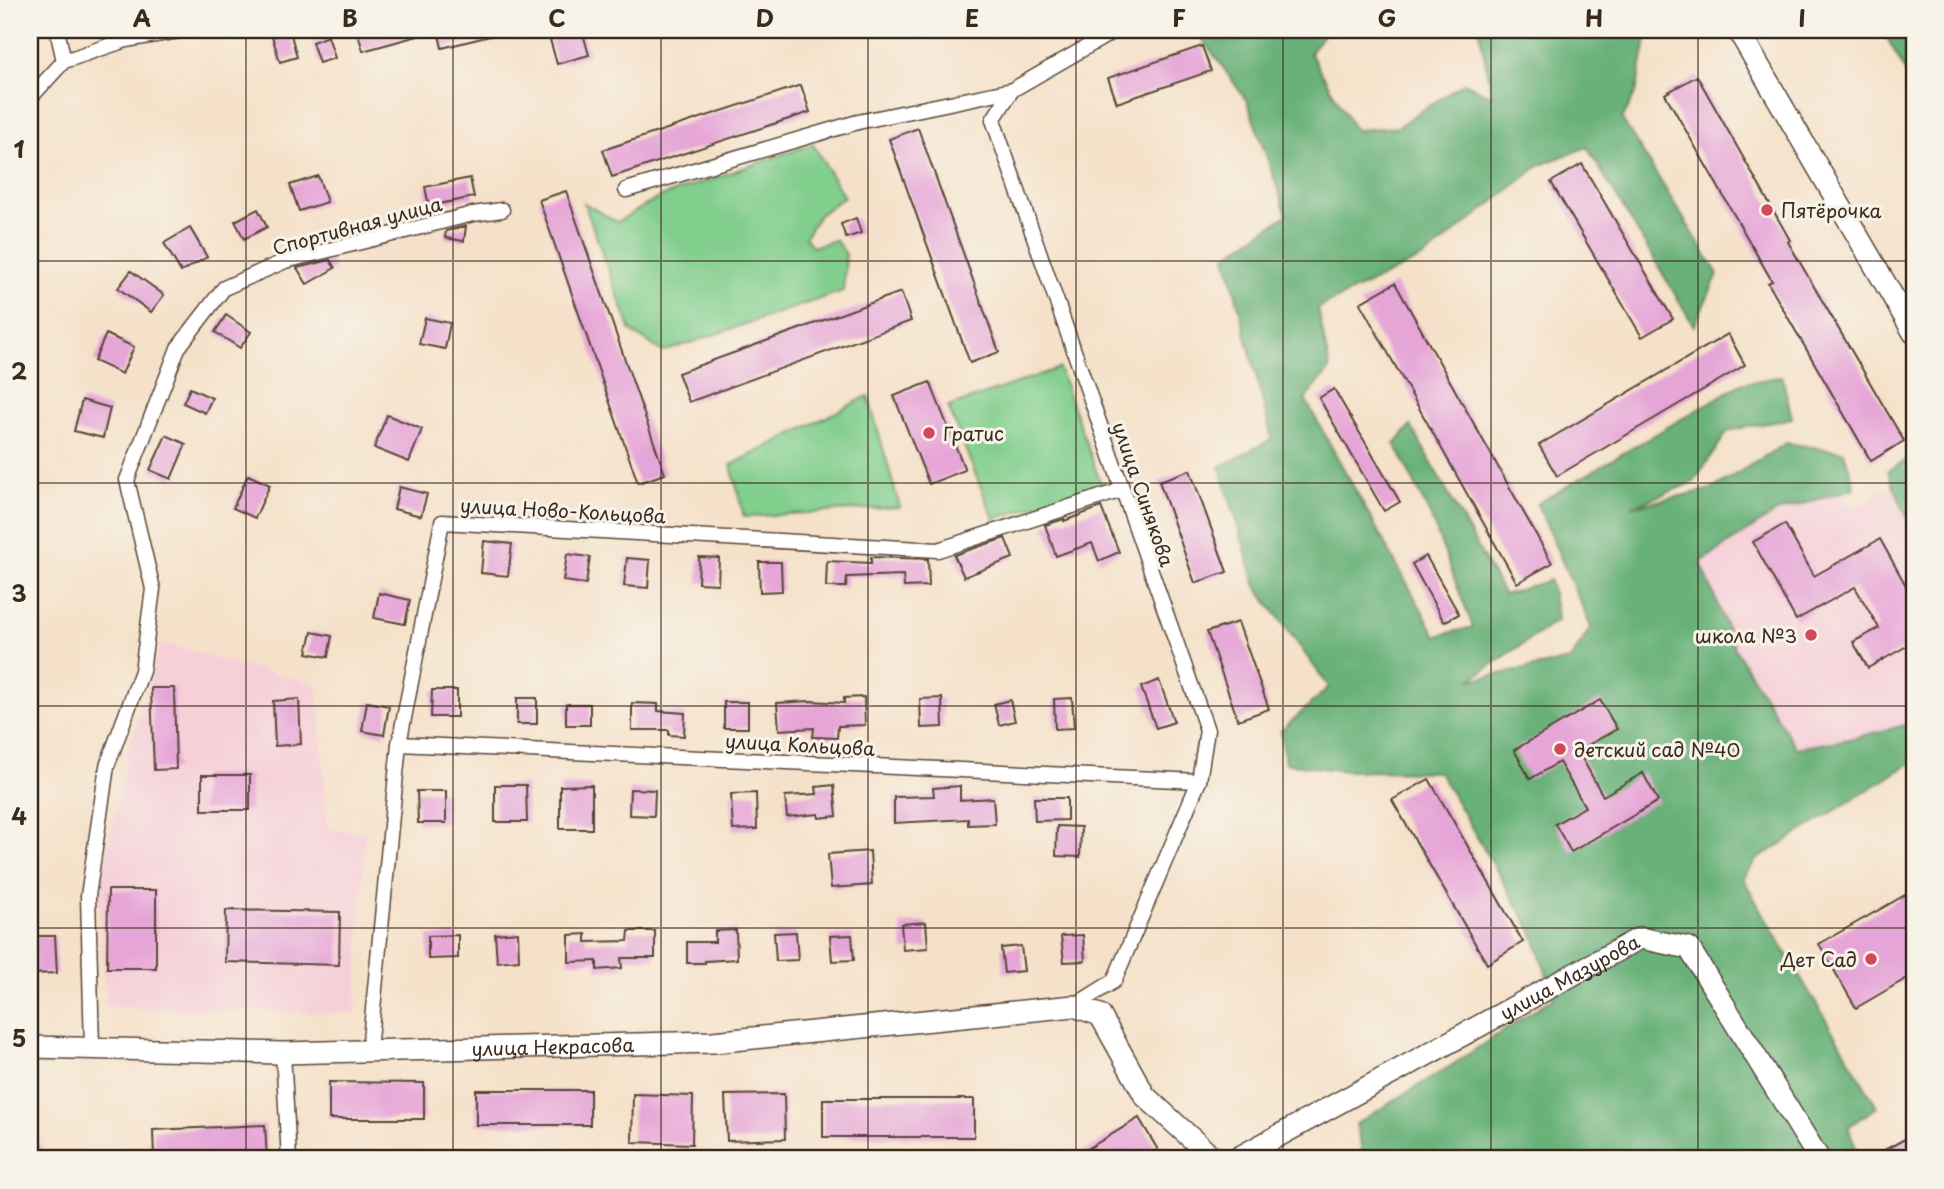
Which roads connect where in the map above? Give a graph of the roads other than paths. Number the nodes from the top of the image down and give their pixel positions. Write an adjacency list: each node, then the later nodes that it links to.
1 (57, 30): 5 (street)
2 (184, 30): 5 (street)
3 (1116, 30): 6 (street, улица Синякова)
4 (1738, 30): 10 (street)
5 (64, 61): 7 (street)
6 (1012, 90): 8 (street); 11 (street, улица Синякова)
7 (30, 98)
8 (626, 190)
9 (502, 211): 16 (street, Спортивная улица)
10 (1914, 333)
11 (1122, 490): 12 (street, улица Ново-Кольцова); 13 (street, улица Синякова)
12 (399, 744): 13 (street, улица Кольцова); 17 (street, улица Ново-Кольцова)
13 (1199, 781): 14 (street, улица Синякова)
14 (1074, 1006): 17 (street, улица Некрасова); 20 (street)
15 (30, 1047): 16 (street, улица Некрасова)
16 (92, 1048): 18 (street, улица Некрасова)
17 (369, 1051): 18 (street, улица Некрасова)
18 (283, 1053): 19 (street)
19 (289, 1159)
20 (1214, 1159)
21 (1236, 1159): 22 (street, улица Мазурова)
22 (1819, 1159)

